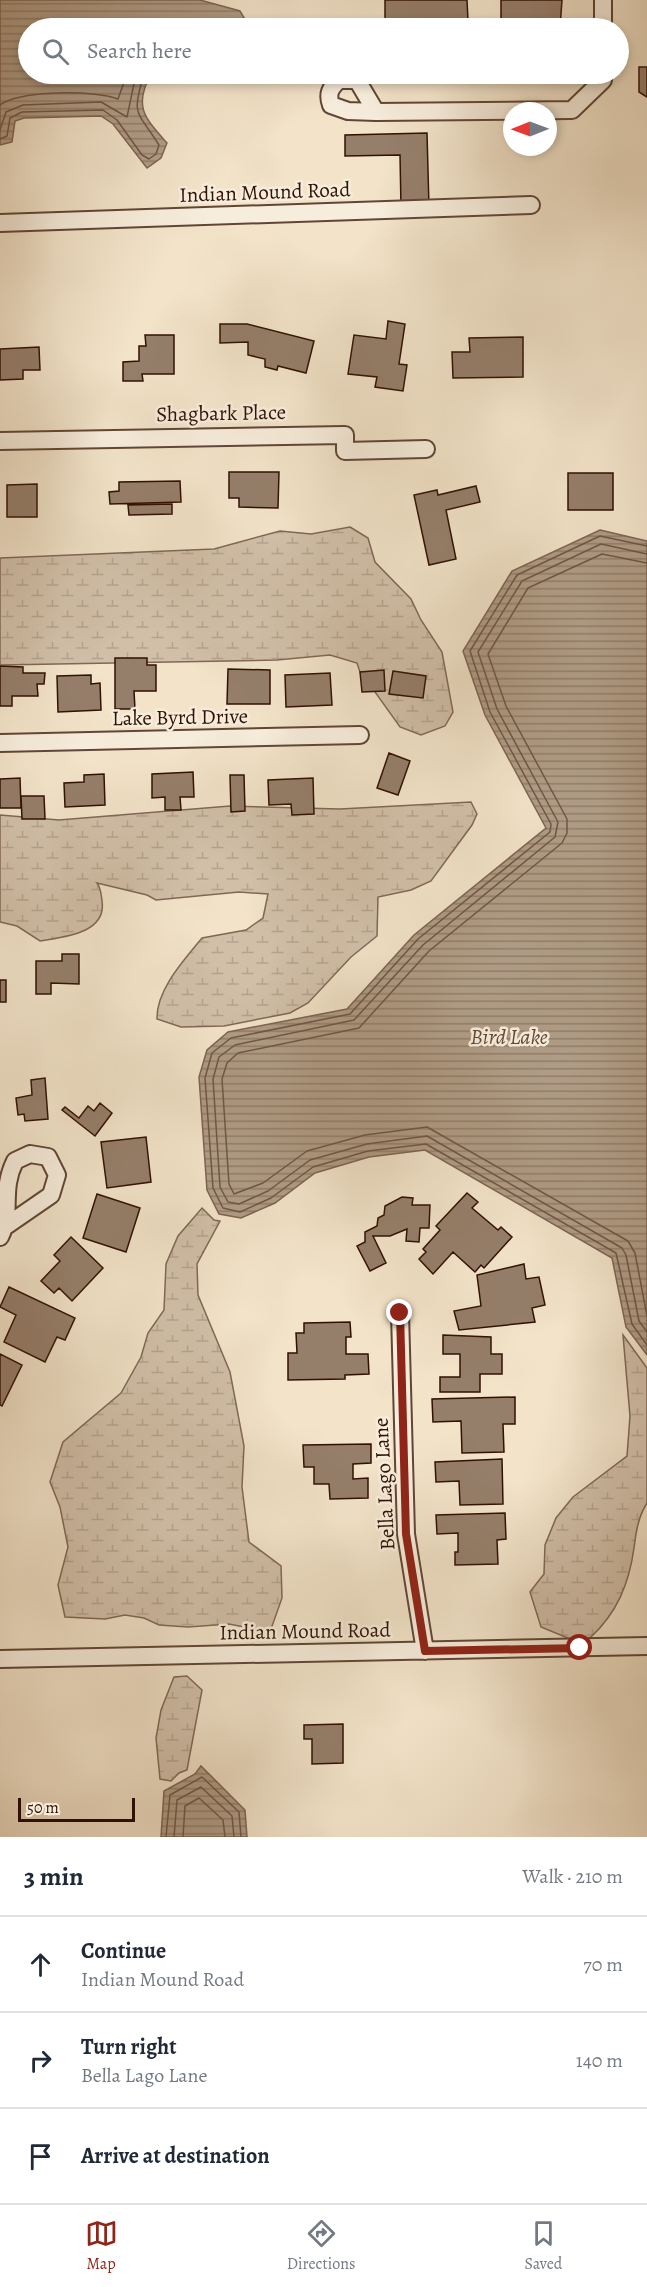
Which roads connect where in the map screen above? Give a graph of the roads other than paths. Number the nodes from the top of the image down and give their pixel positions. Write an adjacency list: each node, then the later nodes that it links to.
1 (603, 0): 2 (street)
2 (603, 18)
3 (599, 84): 4 (street)
4 (376, 112)
5 (531, 206): 6 (street, Indian Mound Road)
6 (0, 223)
7 (0, 441): 8 (street, Shagbark Place)
8 (426, 449)
9 (360, 735): 10 (street, Lake Byrd Drive)
10 (0, 743)
11 (400, 1313): 13 (street, Bella Lago Lane)
12 (647, 1646): 13 (street, Indian Mound Road)
13 (425, 1651): 14 (street, Indian Mound Road)
14 (0, 1659)

